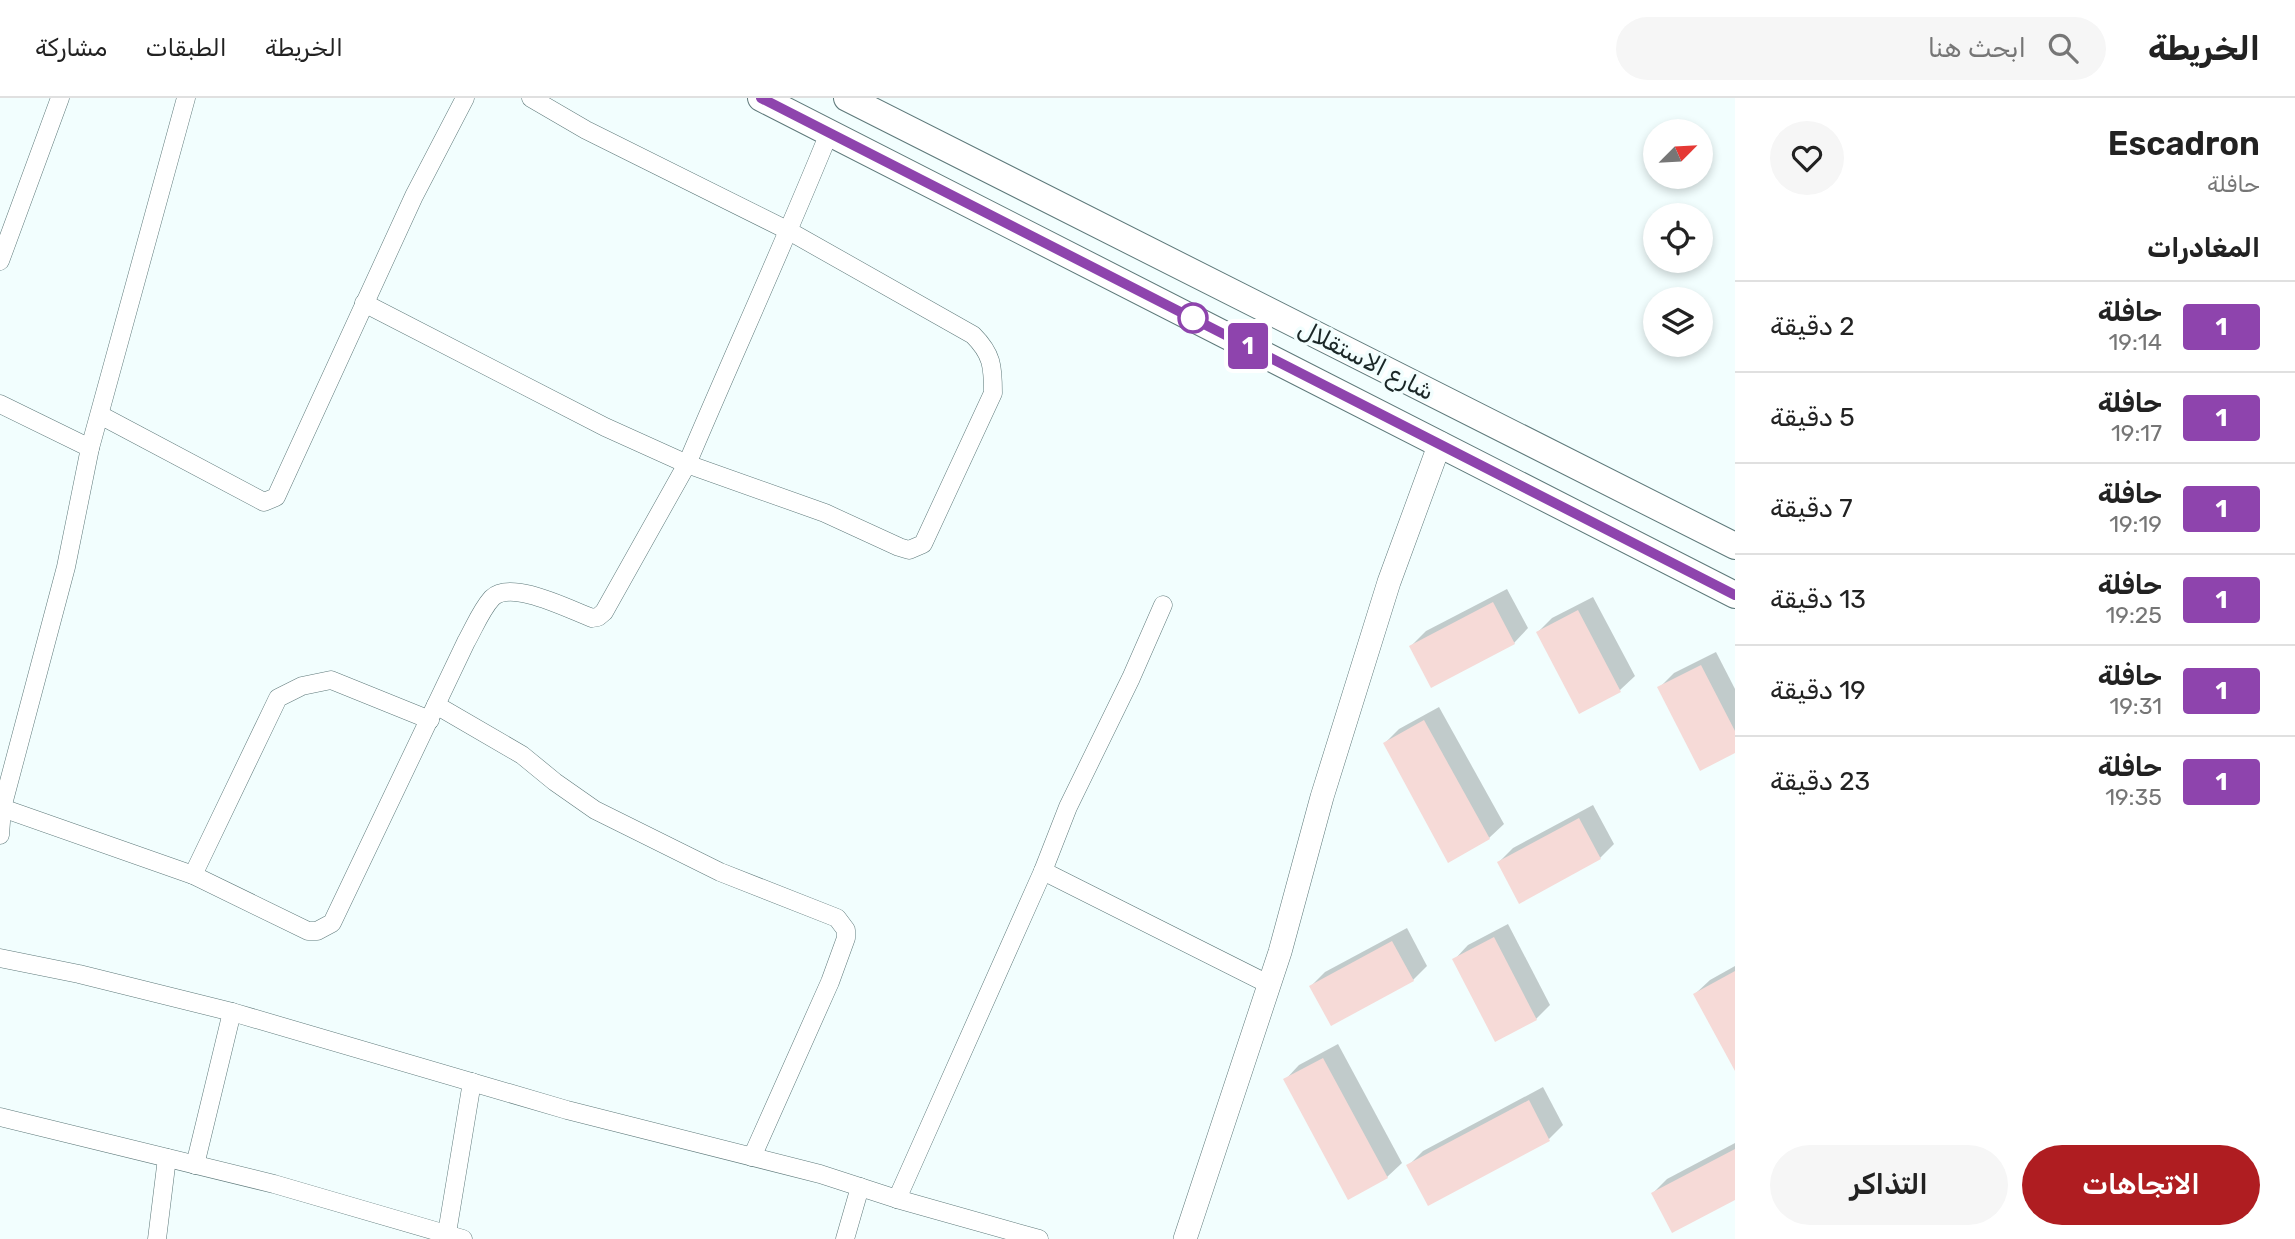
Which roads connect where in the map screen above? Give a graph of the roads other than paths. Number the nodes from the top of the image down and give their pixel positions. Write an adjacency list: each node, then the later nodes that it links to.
1 (60, 98): 8 (street)
2 (186, 98): 13 (street)
3 (464, 98): 11 (street)
4 (531, 98): 9 (street)
5 (761, 98): 7 (main road, شارع الاستقلال)
6 (846, 98): 17 (main road, شارع الاستقلال)
7 (829, 132): 9 (street); 14 (main road, شارع الاستقلال)
8 (6, 228): 10 (street)
9 (789, 231): 16 (street); 16 (street)
10 (0, 261)
11 (364, 303): 13 (street); 16 (street)
12 (0, 404): 15 (street)
13 (100, 415): 15 (street)
14 (1440, 443): 18 (main road, شارع الاستقلال); 26 (street)
15 (90, 448): 21 (street)
16 (687, 464): 20 (street)
17 (1735, 546)
18 (1735, 595)
19 (1163, 606): 23 (street)
20 (433, 712): 24 (street); 24 (street); 30 (street)
21 (2, 808): 22 (street); 24 (street)
22 (0, 835)
23 (1043, 871): 26 (street); 34 (street)
24 (193, 875)
25 (0, 958): 27 (street)
26 (1270, 985): 39 (street)
27 (232, 1012): 28 (street); 32 (street)
28 (472, 1082): 30 (street); 35 (street)
29 (0, 1117): 31 (street)
30 (752, 1157): 33 (street)
31 (167, 1158): 32 (street); 36 (street)
32 (195, 1165): 35 (street)
33 (860, 1187): 34 (street); 37 (street)
34 (897, 1199): 38 (street)
35 (452, 1237)
36 (157, 1239)
37 (845, 1239)
38 (1039, 1239)
39 (1185, 1239)

